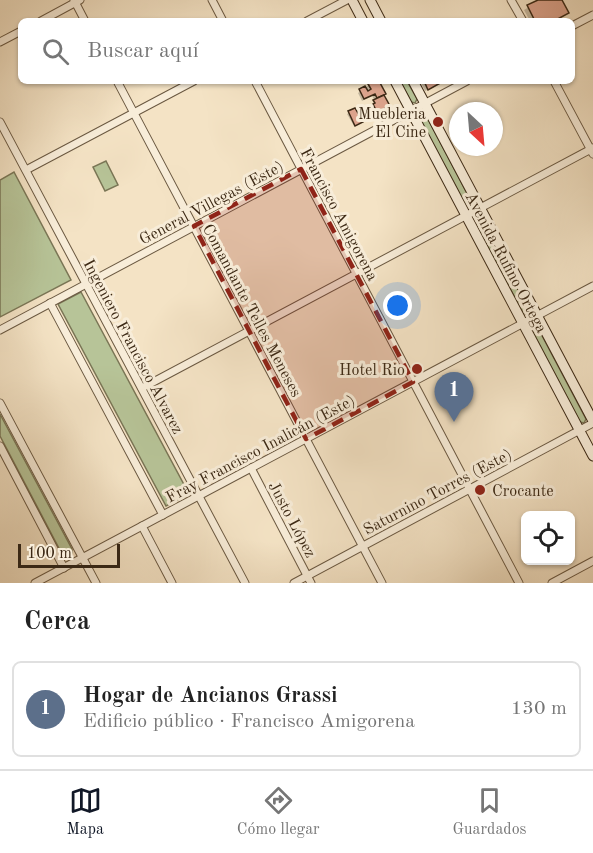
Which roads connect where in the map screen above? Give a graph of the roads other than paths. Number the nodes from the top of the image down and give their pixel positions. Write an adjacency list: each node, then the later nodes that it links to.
1 (212, 0): 10 (street)
2 (347, 0): 11 (street)
3 (352, 0): 12 (main road)
4 (370, 0): 13 (main road)
5 (512, 0): 14 (street)
6 (77, 1): 8 (street); 9 (street)
7 (593, 15): 15 (street)
8 (46, 18)
9 (84, 18)
10 (221, 18)
11 (314, 18)
12 (361, 18)
13 (379, 18)
14 (521, 18)
15 (575, 24)
16 (18, 33): 17 (street)
17 (0, 42)
18 (119, 84): 27 (street, Comandante Telles Meneses)
19 (188, 84): 27 (street)
20 (257, 84): 30 (street, Francisco Amigorena)
21 (396, 84): 26 (main road, Avenida Rufino Ortega)
22 (415, 84): 25 (main road, Avenida Rufino Ortega)
23 (461, 84): 25 (street, General Villegas (Este))
24 (556, 84): 29 (street)
25 (425, 103): 26 (street, General Villegas (Este)); 32 (main road, Avenida Rufino Ortega)
26 (410, 111): 30 (street, General Villegas (Este)); 33 (main road, Avenida Rufino Ortega)
27 (134, 113): 31 (street); 34 (street, Comandante Telles Meneses)
28 (0, 122): 31 (street, Ingeniero Francisco Alvarez)
29 (592, 150): 32 (street)
30 (301, 169): 34 (street, General Villegas (Este)); 35 (street, Francisco Amigorena)
31 (26, 170): 36 (street, Ingeniero Francisco Alvarez)
32 (480, 208): 33 (street); 39 (main road, Avenida Rufino Ortega)
33 (466, 216): 35 (street); 40 (main road, Avenida Rufino Ortega)
34 (194, 226): 36 (street, General Villegas (Este)); 42 (street, Comandante Telles Meneses)
35 (357, 274): 42 (street); 43 (street, Francisco Amigorena)
36 (86, 284): 38 (street, General Villegas (Este)); 44 (street, Ingeniero Francisco Alvarez)
37 (593, 286): 39 (street, Fray Francisco Inalicán (Este))
38 (50, 303): 41 (street, General Villegas (Este)); 54 (street)
39 (537, 316): 40 (street, Fray Francisco Inalicán (Este)); 46 (main road, Avenida Rufino Ortega)
40 (523, 323): 43 (street, Fray Francisco Inalicán (Este)); 47 (main road, Avenida Rufino Ortega)
41 (0, 330)
42 (249, 331): 44 (street); 48 (street, Comandante Telles Meneses)
43 (413, 382): 48 (street, Fray Francisco Inalicán (Este)); 52 (street, Francisco Amigorena)
44 (142, 388): 53 (street, Ingeniero Francisco Alvarez)
45 (0, 403): 57 (street)
46 (593, 422): 47 (street, Saturnino Torres (Este))
47 (579, 431): 50 (main road, Avenida Rufino Ortega); 52 (street, Saturnino Torres (Este))
48 (306, 439): 51 (street, Fray Francisco Inalicán (Este)); 56 (street, Comandante Telles Meneses)
49 (0, 446): 59 (street)
50 (593, 456)
51 (251, 468): 53 (street, Fray Francisco Inalicán (Este)); 60 (street, Justo López)
52 (470, 489): 56 (street, Saturnino Torres (Este)); 67 (street, Francisco Amigorena)
53 (199, 496): 54 (street, Fray Francisco Inalicán (Este)); 64 (street, Ingeniero Francisco Alvarez)
54 (163, 515): 55 (street, Fray Francisco Inalicán (Este))
55 (142, 526): 57 (street, Fray Francisco Inalicán (Este)); 63 (street)
56 (362, 546): 60 (street, Saturnino Torres (Este)); 66 (street, Comandante Telles Meneses)
57 (82, 558): 59 (street, Fray Francisco Inalicán (Este)); 62 (street)
58 (593, 561): 68 (street)
59 (64, 567): 61 (street, Fray Francisco Inalicán (Este))
60 (309, 579): 65 (street, Saturnino Torres (Este))
61 (35, 583)
62 (96, 583)
63 (172, 583)
64 (245, 583)
65 (294, 583)
66 (382, 583)
67 (519, 583)
68 (552, 583)

